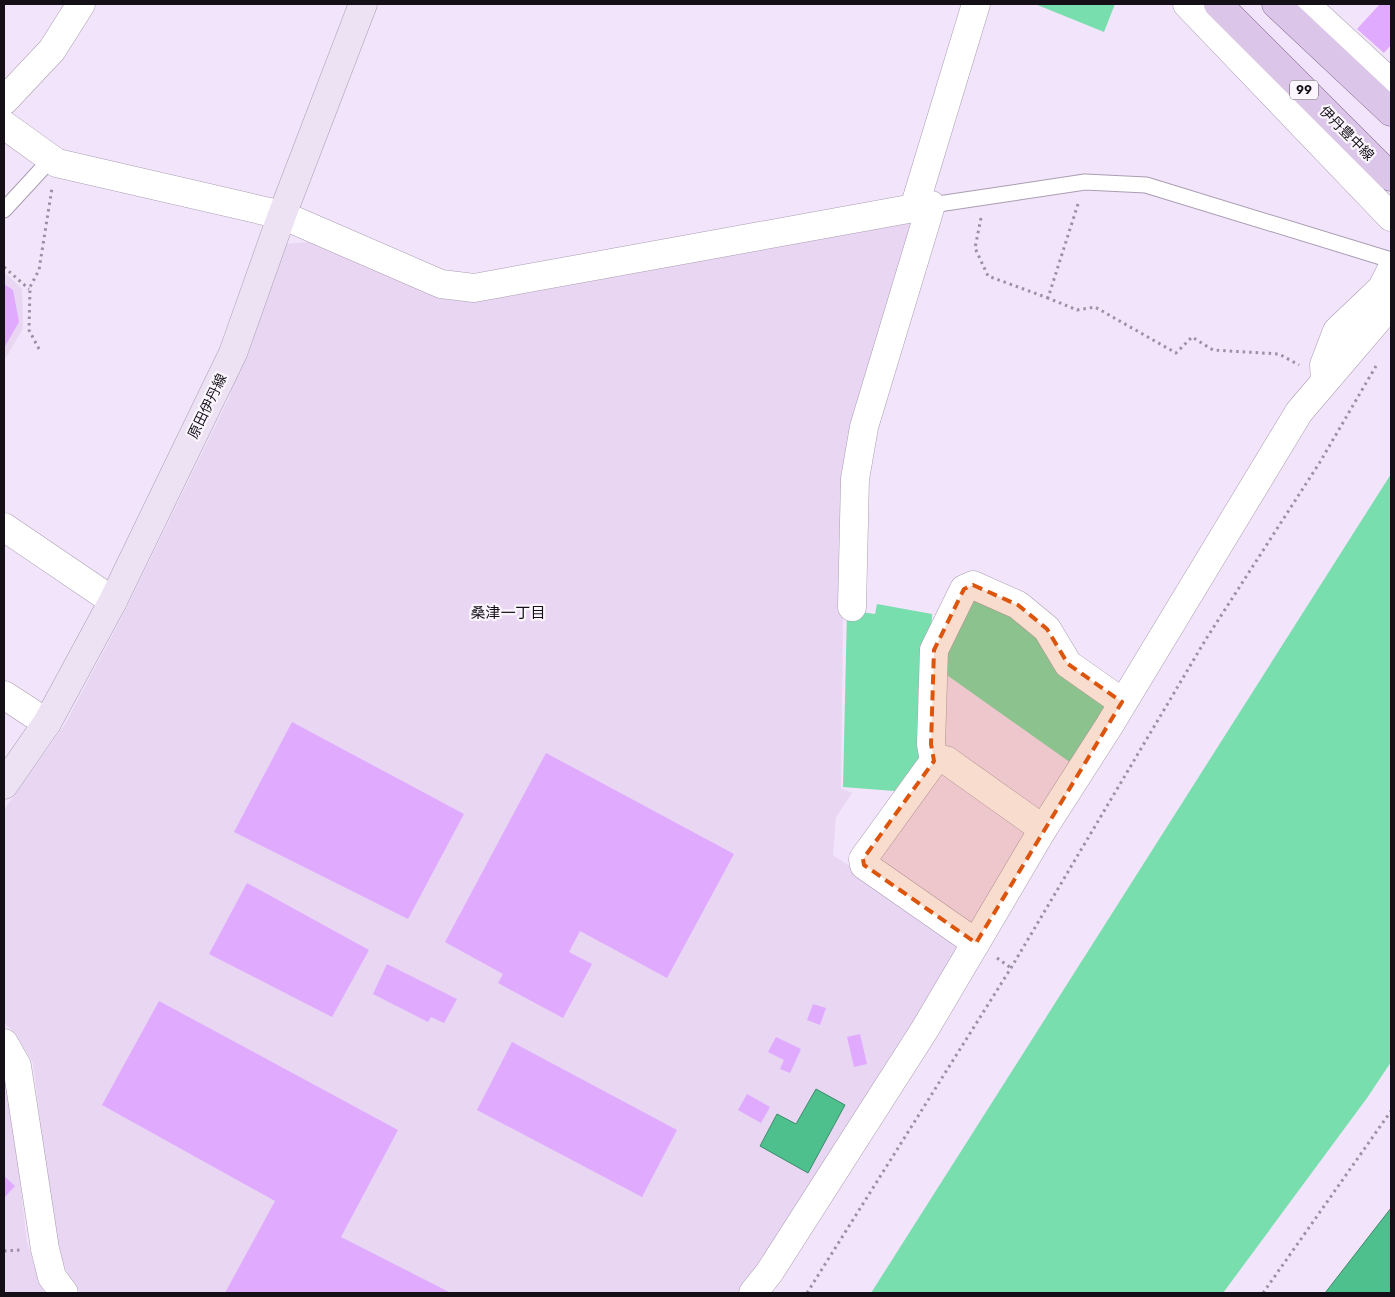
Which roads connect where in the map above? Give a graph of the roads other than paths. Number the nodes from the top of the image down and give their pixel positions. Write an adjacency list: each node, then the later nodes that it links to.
1 (81, 4): 9 (street)
2 (363, 4): 16 (street, 原田伊丹線)
3 (976, 4): 14 (street)
4 (1187, 4): 17 (street)
5 (1218, 4): 13 (main road, 伊丹豊中線 / 99)
6 (1276, 4): 10 (main road)
7 (1305, 4): 8 (street)
8 (1391, 83)
9 (4, 101)
10 (1391, 112)
11 (4, 125): 12 (street)
12 (54, 161): 15 (lane); 16 (street)
13 (1391, 177)
14 (922, 207): 16 (street); 18 (lane); 24 (street)
15 (4, 210)
16 (282, 215): 23 (street, 原田伊丹線)
17 (1391, 217)
18 (1391, 260)
19 (1391, 270): 21 (street)
20 (1391, 304): 21 (street)
21 (1326, 381): 26 (street)
22 (4, 526): 23 (street)
23 (113, 601): 27 (street, 原田伊丹線)
24 (852, 607)
25 (4, 695): 27 (street)
26 (1122, 702): 28 (street); 30 (street)
27 (47, 723): 29 (street, 原田伊丹線)
28 (934, 761): 30 (street); 31 (street)
29 (4, 785)
30 (1043, 829): 31 (street)
31 (976, 943): 34 (street)
32 (4, 1043): 33 (street)
33 (64, 1293)
34 (753, 1293)

